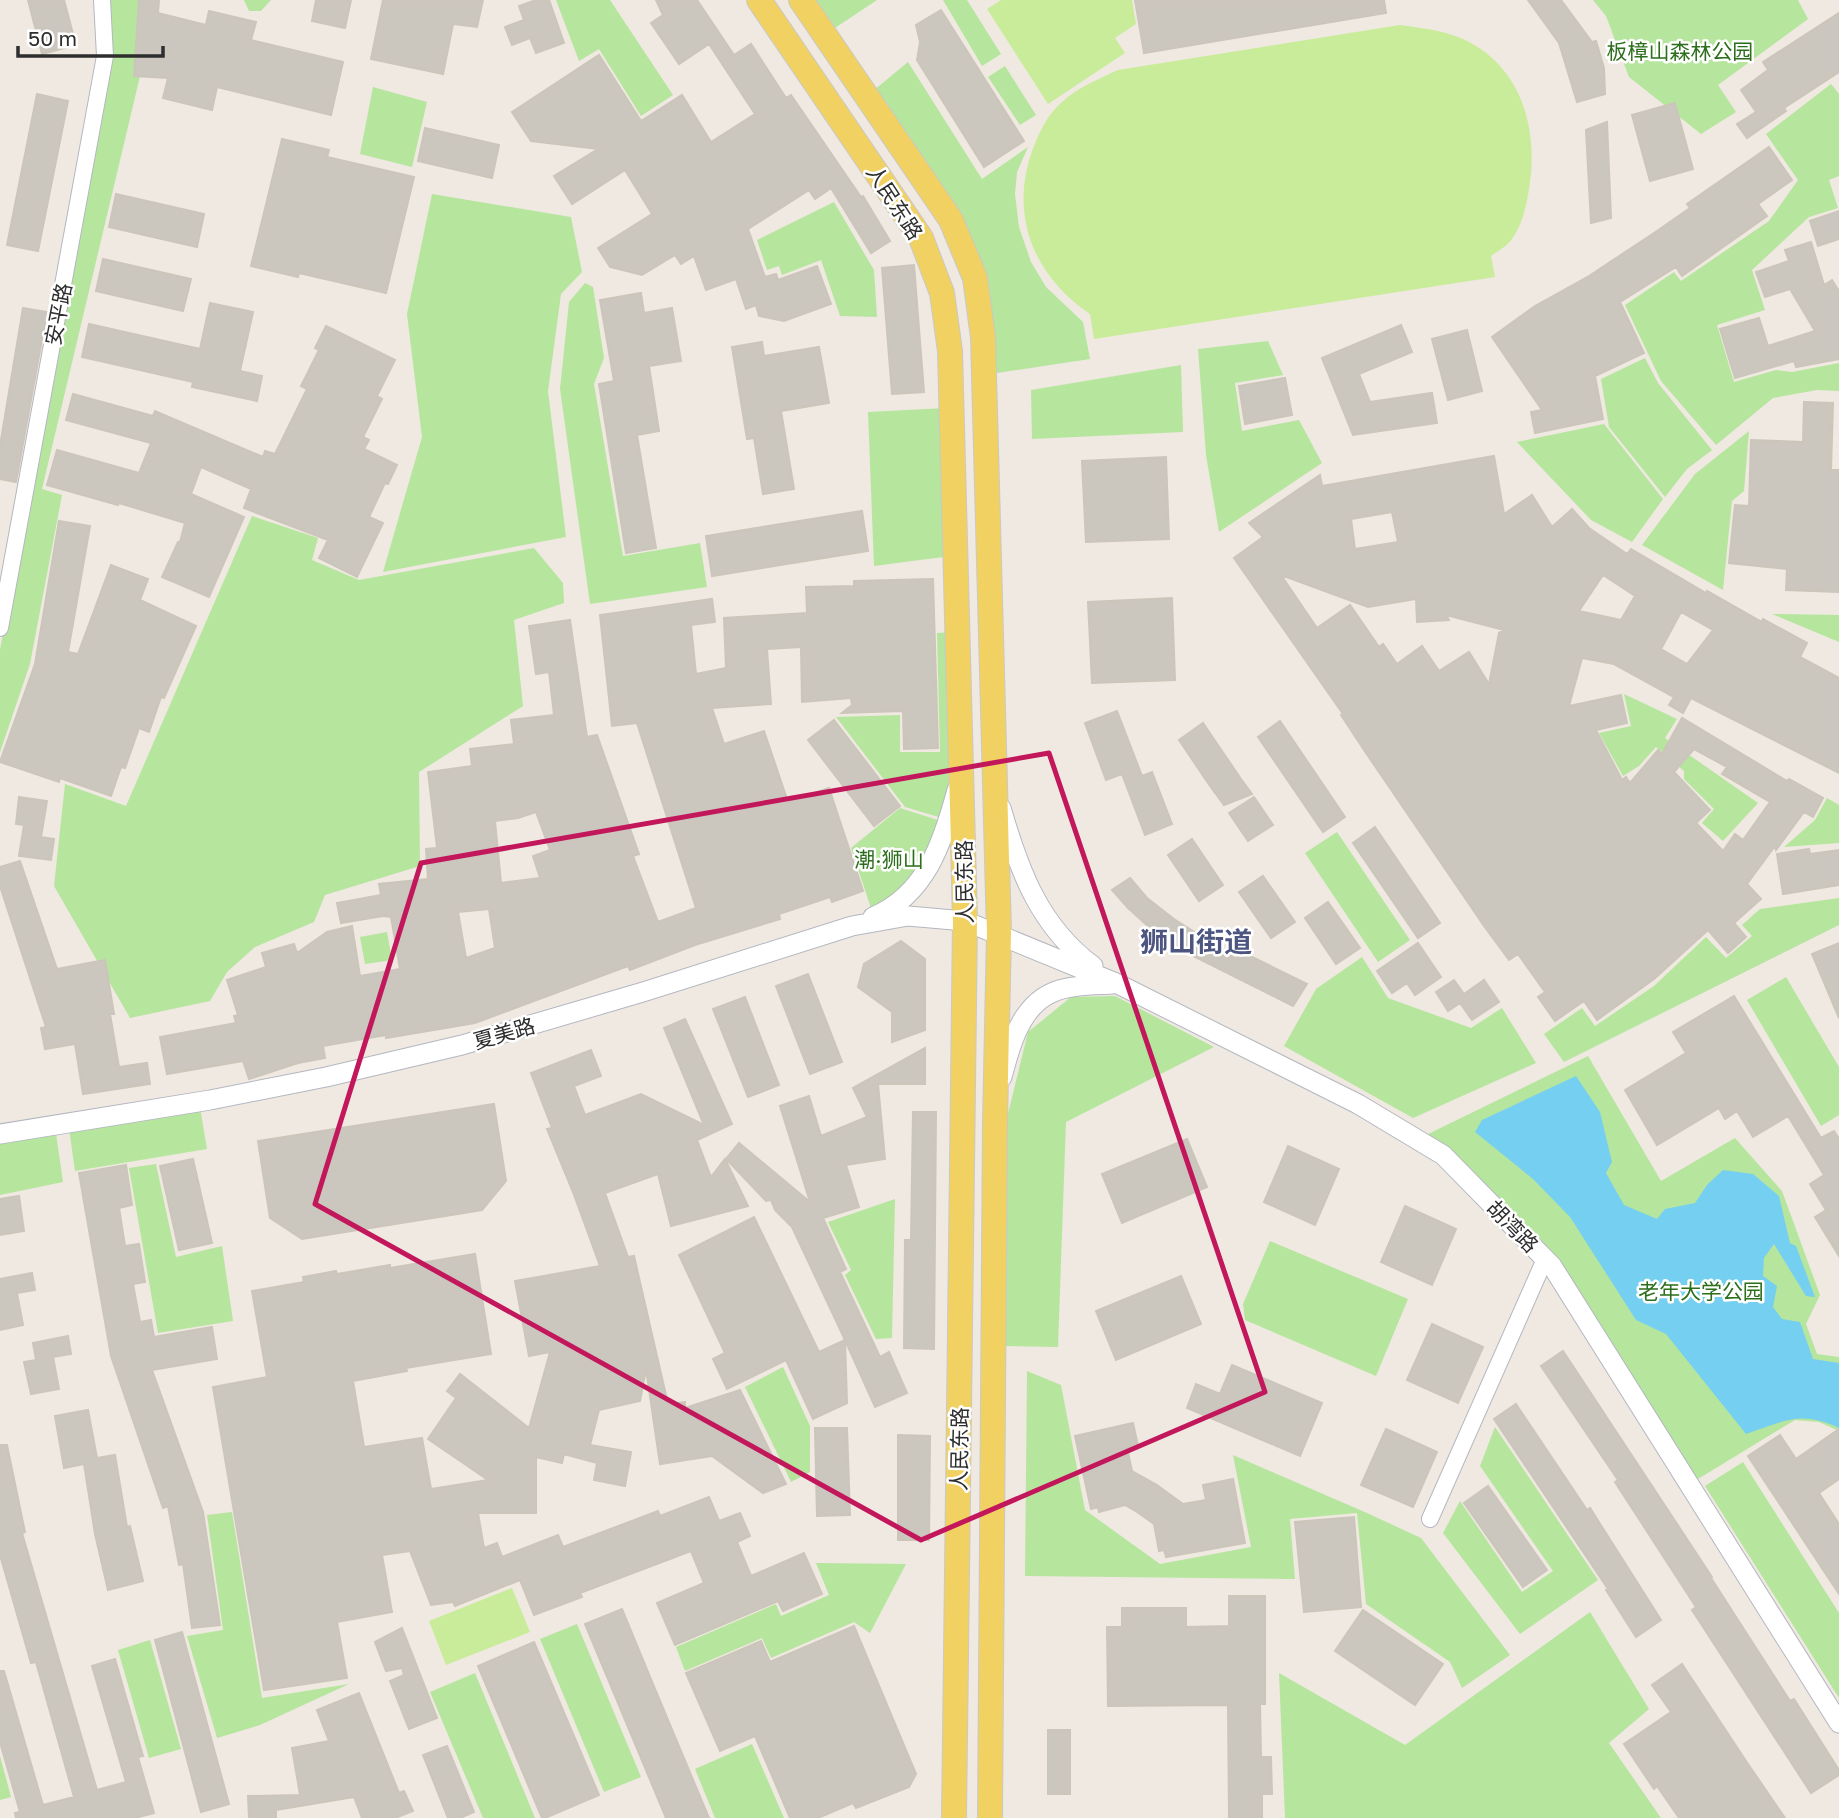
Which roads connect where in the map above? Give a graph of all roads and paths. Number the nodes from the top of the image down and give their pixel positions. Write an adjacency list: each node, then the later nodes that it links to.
1 (102, 0): 4 (street, 安平路)
2 (759, 0): 5 (main road, 人民东路)
3 (801, 0): 6 (main road, 人民东路)
4 (0, 628)
5 (961, 772): 7 (main road, 人民东路); 8 (street)
6 (995, 788): 9 (main road, 人民东路); 10 (street)
7 (965, 921): 8 (street, 夏美路); 9 (street, 夏美路); 16 (main road, 人民东路)
8 (852, 926): 12 (street, 夏美路)
9 (999, 933): 10 (street, 胡湾路); 11 (main road, 人民东路)
10 (1116, 983): 11 (street); 13 (street, 胡湾路)
11 (995, 1123): 17 (main road, 人民东路)
12 (0, 1135)
13 (1545, 1259): 14 (street); 15 (street, 胡湾路)
14 (1430, 1519)
15 (1839, 1723)
16 (954, 1818)
17 (990, 1818)

